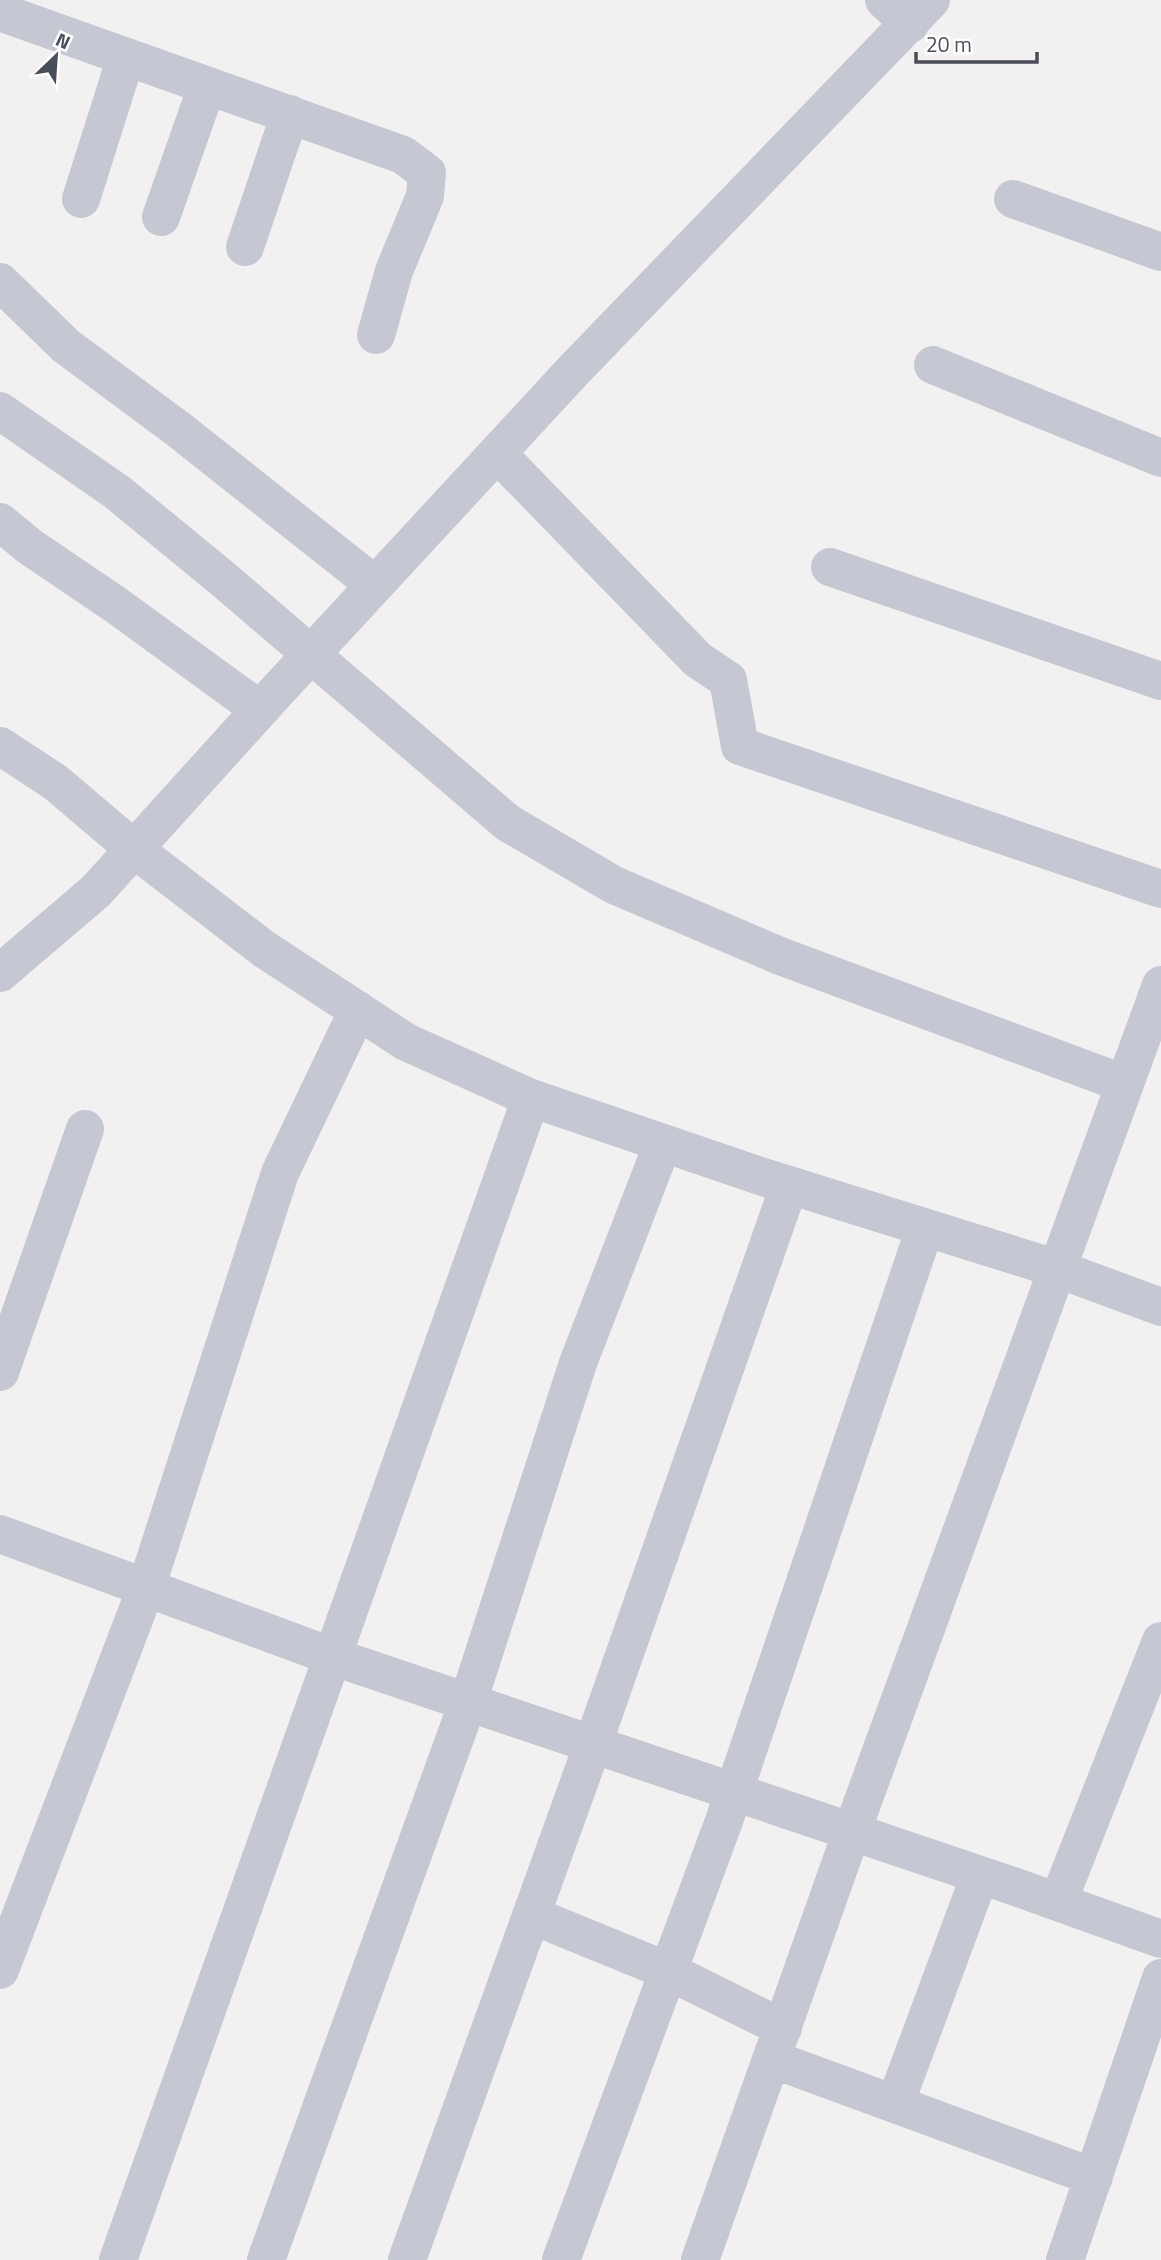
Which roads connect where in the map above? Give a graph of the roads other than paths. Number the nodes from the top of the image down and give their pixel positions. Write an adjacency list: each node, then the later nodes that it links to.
1 (908, 8): 15 (street)
2 (0, 12): 3 (street)
3 (126, 57): 4 (street); 6 (street)
4 (207, 86): 5 (street); 8 (street)
5 (290, 114): 9 (street); 12 (street)
6 (81, 199)
7 (1013, 199): 10 (street)
8 (161, 217)
9 (245, 247)
10 (1161, 252)
11 (0, 282): 19 (street)
12 (376, 335)
13 (933, 365): 16 (street)
14 (0, 411): 20 (street)
15 (497, 453): 19 (street); 25 (street)
16 (1161, 458)
17 (0, 522): 22 (street)
18 (830, 567): 21 (street)
19 (374, 585): 20 (street)
20 (310, 655): 22 (street); 29 (street)
21 (1161, 681)
22 (260, 710): 24 (street)
23 (0, 746): 24 (street)
24 (134, 849): 26 (street); 28 (street)
25 (1161, 889)
26 (0, 973)
27 (1161, 985): 29 (street)
28 (358, 1010): 30 (street); 39 (street)
29 (1125, 1084): 35 (street)
30 (531, 1098): 32 (street); 41 (street)
31 (85, 1129): 37 (street)
32 (663, 1143): 33 (street); 42 (street)
33 (789, 1186): 34 (street); 43 (street)
34 (925, 1228): 35 (street); 44 (street)
35 (1058, 1269): 36 (street); 45 (street)
36 (1161, 1307)
37 (0, 1372)
38 (0, 1534): 39 (street)
39 (146, 1588): 41 (street); 50 (street)
40 (1161, 1641): 47 (street)
41 (331, 1656): 42 (street); 56 (street)
42 (468, 1702): 43 (street); 57 (street)
43 (593, 1744): 44 (street); 48 (street)
44 (733, 1791): 45 (street); 51 (street)
45 (852, 1831): 46 (street); 53 (street)
46 (980, 1875): 47 (street); 54 (street)
47 (1058, 1902): 49 (street)
48 (531, 1915): 51 (street); 58 (street)
49 (1161, 1940)
50 (0, 1970)
51 (668, 1971): 53 (street); 59 (street)
52 (1161, 1978): 55 (street)
53 (778, 2044): 54 (street); 60 (street)
54 (895, 2104): 55 (street)
55 (1094, 2177): 61 (street)
56 (118, 2260)
57 (266, 2260)
58 (407, 2260)
59 (561, 2260)
60 (700, 2260)
61 (1065, 2260)

